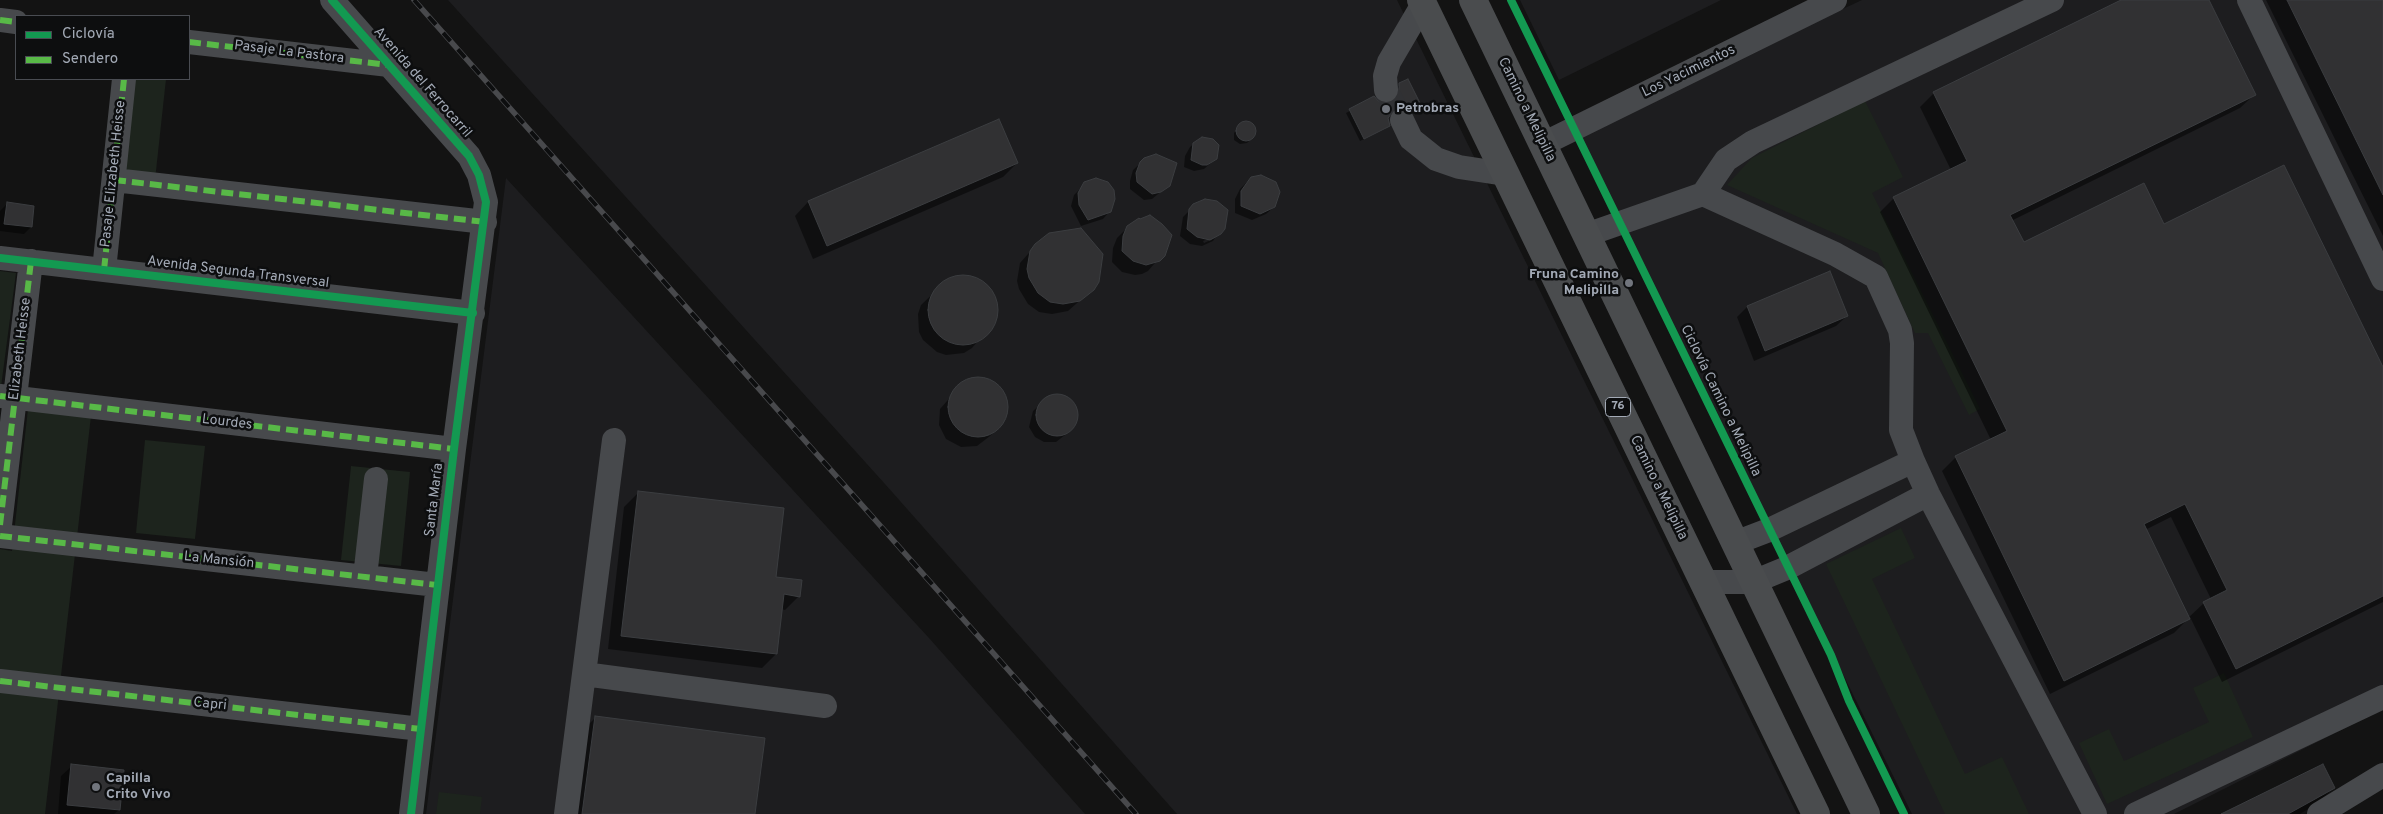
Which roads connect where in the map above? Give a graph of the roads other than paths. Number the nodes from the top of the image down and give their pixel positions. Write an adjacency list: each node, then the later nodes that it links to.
1 (332, 0): 10 (street, Avenida del Ferrocarril)
2 (1474, 0): 14 (main road, Camino a Melipilla)
3 (1835, 0): 14 (street, Los Yacimientos)
4 (2052, 0): 18 (street)
5 (2249, 0): 24 (street)
6 (1422, 2): 12 (street); 15 (main road, Camino a Melipilla / 76)
7 (0, 20): 8 (street)
8 (15, 22)
9 (190, 42): 10 (street, Pasaje La Pastora)
10 (389, 65): 17 (street, Avenida del Ferrocarril)
11 (124, 80): 16 (street, Pasaje Elizabeth Heisse)
12 (1386, 90)
13 (1402, 120): 15 (street)
14 (1543, 144): 20 (main road, Camino a Melipilla)
15 (1506, 174): 36 (main road, Camino a Melipilla / 76)
16 (114, 180): 19 (street); 23 (street, Pasaje Elizabeth Heisse)
17 (483, 189): 19 (street, Santa María)
18 (1703, 194): 20 (street); 29 (street)
19 (484, 222): 25 (street, Santa María)
20 (1586, 235): 34 (main road, Camino a Melipilla)
21 (0, 258): 22 (street, Avenida Segunda Transversal)
22 (31, 262): 23 (street, Avenida Segunda Transversal); 26 (street, Elizabeth Heisse)
23 (104, 270): 25 (street, Avenida Segunda Transversal)
24 (2383, 279)
25 (473, 313): 28 (street, Santa María)
26 (8, 397): 28 (street, Lourdes); 32 (street, Elizabeth Heisse)
27 (614, 440): 39 (street)
28 (454, 449): 38 (street, Santa María)
29 (1913, 461): 31 (street); 34 (street)
30 (376, 479): 35 (street)
31 (1928, 494): 37 (street); 49 (street)
32 (0, 525)
33 (0, 536): 35 (street, La Mansión)
34 (1735, 544): 37 (main road, Camino a Melipilla)
35 (365, 577): 38 (street, La Mansión)
36 (1703, 582): 37 (street); 47 (main road, Camino a Melipilla / 76)
37 (1753, 582): 48 (main road, Camino a Melipilla)
38 (438, 585): 43 (street, Santa María)
39 (584, 674): 42 (street); 46 (street)
40 (0, 681): 43 (street, Capri)
41 (2383, 697): 50 (street)
42 (824, 706)
43 (421, 729): 45 (street, Santa María)
44 (2383, 775): 51 (street)
45 (411, 814)
46 (566, 814)
47 (1816, 814)
48 (1866, 814)
49 (2095, 814)
50 (2136, 814)
51 (2319, 814)

